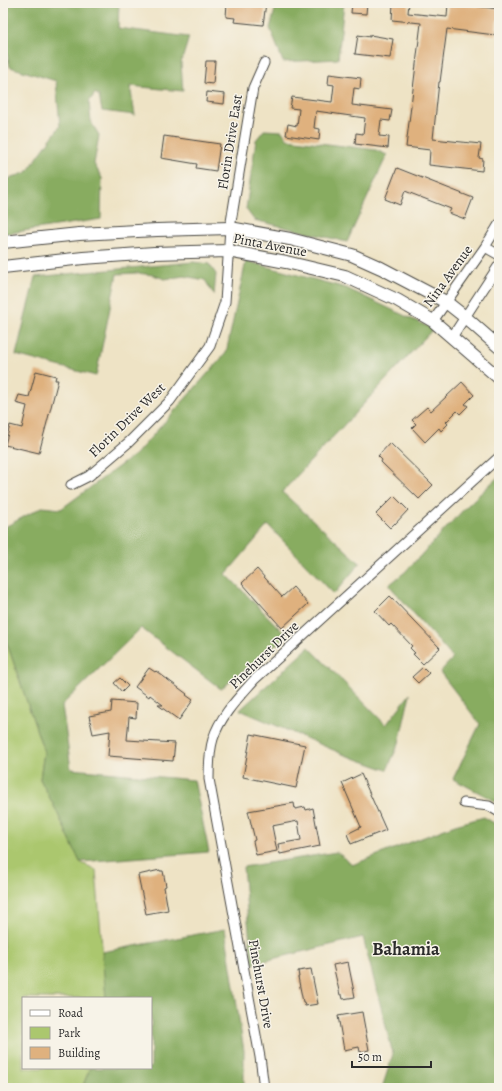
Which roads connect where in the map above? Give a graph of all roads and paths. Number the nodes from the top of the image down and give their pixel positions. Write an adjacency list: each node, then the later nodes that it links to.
1 (264, 63): 3 (street, Florin Drive East)
2 (499, 224): 5 (street, Nina Avenue)
3 (230, 228): 4 (street, Pinta Avenue); 6 (street, Florin Drive West); 10 (street, Pinta Avenue)
4 (3, 242)
5 (486, 247): 7 (street, Nina Avenue); 10 (street, Nina Avenue)
6 (228, 251): 9 (street, Pinta Avenue); 12 (street, Pinta Avenue); 17 (street, Florin Drive West)
7 (499, 255)
8 (499, 265): 11 (street)
9 (3, 267)
10 (446, 302): 11 (street, Pinta Avenue); 12 (street, Nina Avenue)
11 (465, 317): 13 (street); 14 (street, Pinta Avenue)
12 (433, 321): 13 (street, Pinta Avenue)
13 (452, 337): 15 (street, Pinta Avenue)
14 (499, 347)
15 (499, 378)
16 (499, 456): 20 (street, Pinehurst Drive)
17 (71, 485)
18 (464, 803): 19 (street)
19 (499, 812)
20 (264, 1088)

